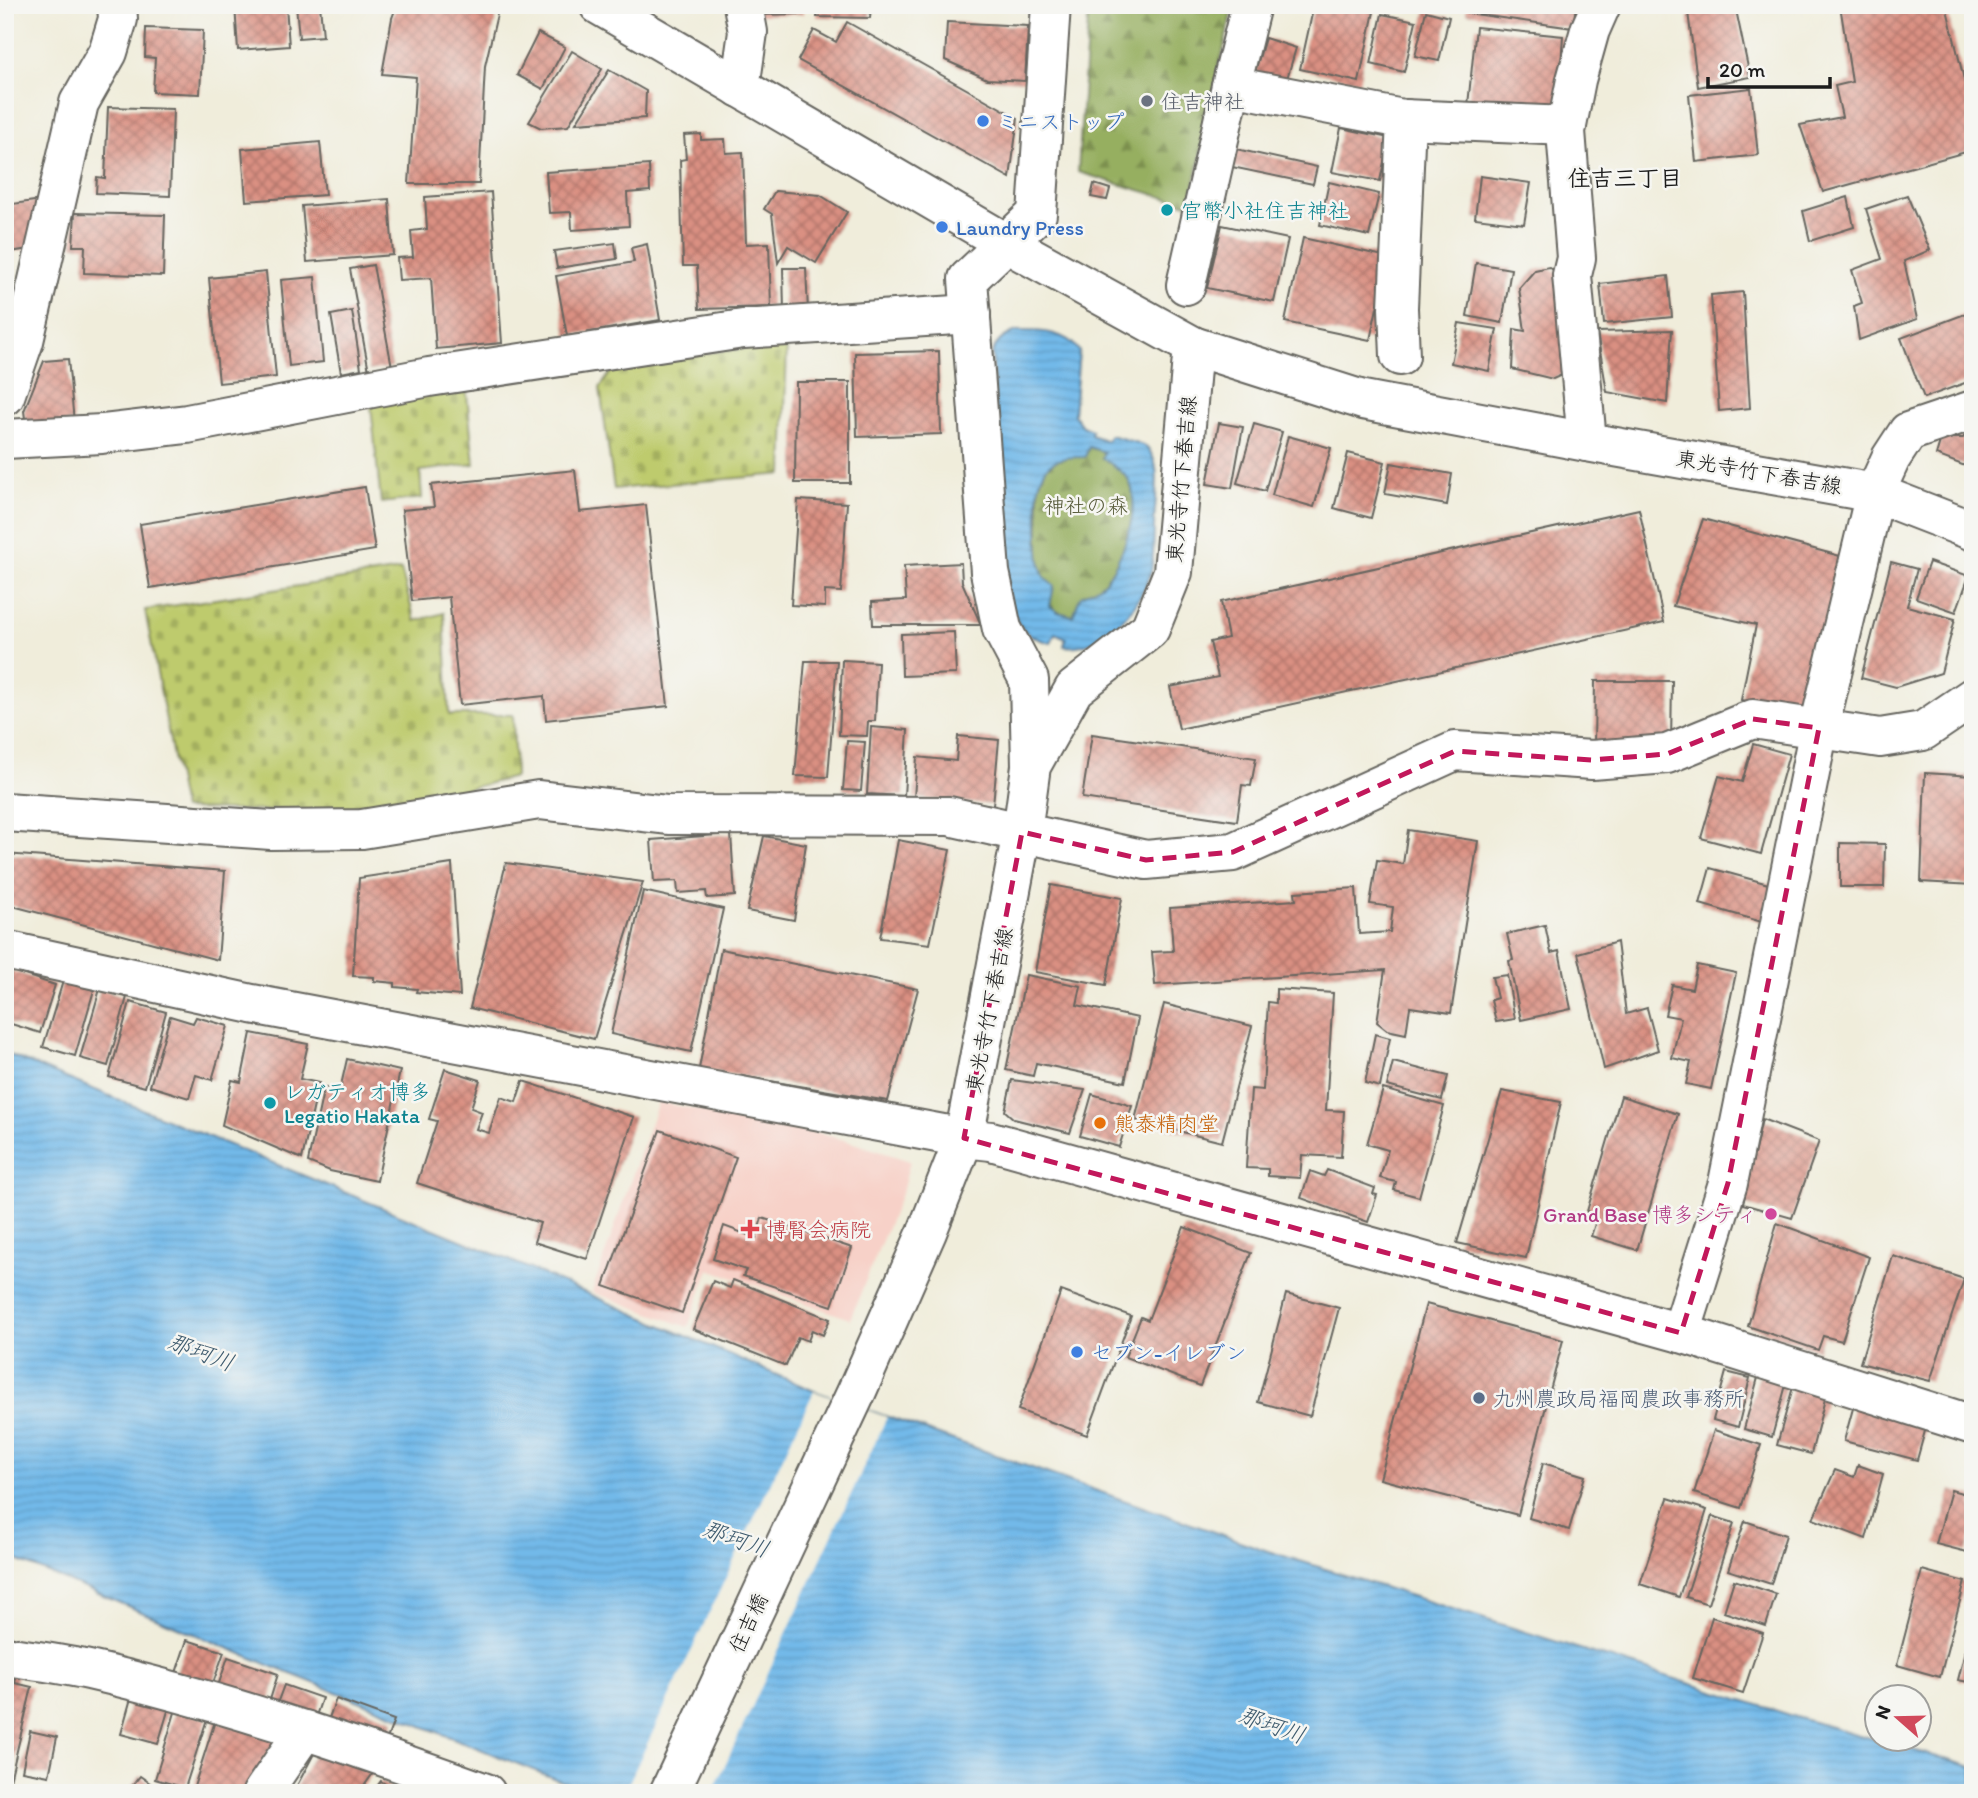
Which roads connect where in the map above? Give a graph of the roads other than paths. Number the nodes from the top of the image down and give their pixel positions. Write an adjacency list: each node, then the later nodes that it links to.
1 (117, 5): 16 (street)
2 (599, 5): 8 (street)
3 (743, 5): 8 (street)
4 (1051, 5): 11 (street)
5 (1251, 5): 7 (street)
6 (1601, 5): 10 (street)
7 (1231, 86): 9 (street); 12 (street)
8 (740, 88): 11 (street)
9 (1406, 119): 10 (street); 15 (street)
10 (1567, 126): 19 (street)
11 (1006, 243): 13 (street); 14 (street)
12 (1185, 285)
13 (971, 314): 18 (street); 24 (street)
14 (1193, 346): 19 (street, 東光寺竹下春吉線); 24 (street, 東光寺竹下春吉線)
15 (1400, 356)
16 (5, 396)
17 (1973, 410): 20 (street)
18 (5, 439)
19 (1587, 442): 20 (street, 東光寺竹下春吉線)
20 (1875, 493): 21 (street, 東光寺竹下春吉線); 23 (street)
21 (1973, 531)
22 (1973, 697): 23 (street)
23 (1819, 728): 26 (street); 29 (street)
24 (1031, 766): 26 (street, 東光寺竹下春吉線)
25 (5, 813): 26 (street)
26 (1022, 832): 28 (street, 東光寺竹下春吉線)
27 (5, 950): 28 (street)
28 (964, 1138): 29 (street); 31 (street, 東光寺竹下春吉線)
29 (1681, 1333): 30 (street)
30 (1967, 1415)
31 (845, 1416): 36 (street, 住吉橋)
32 (5, 1656): 33 (street)
33 (305, 1730): 34 (street); 35 (street)
34 (262, 1793)
35 (486, 1793)
36 (669, 1793)

